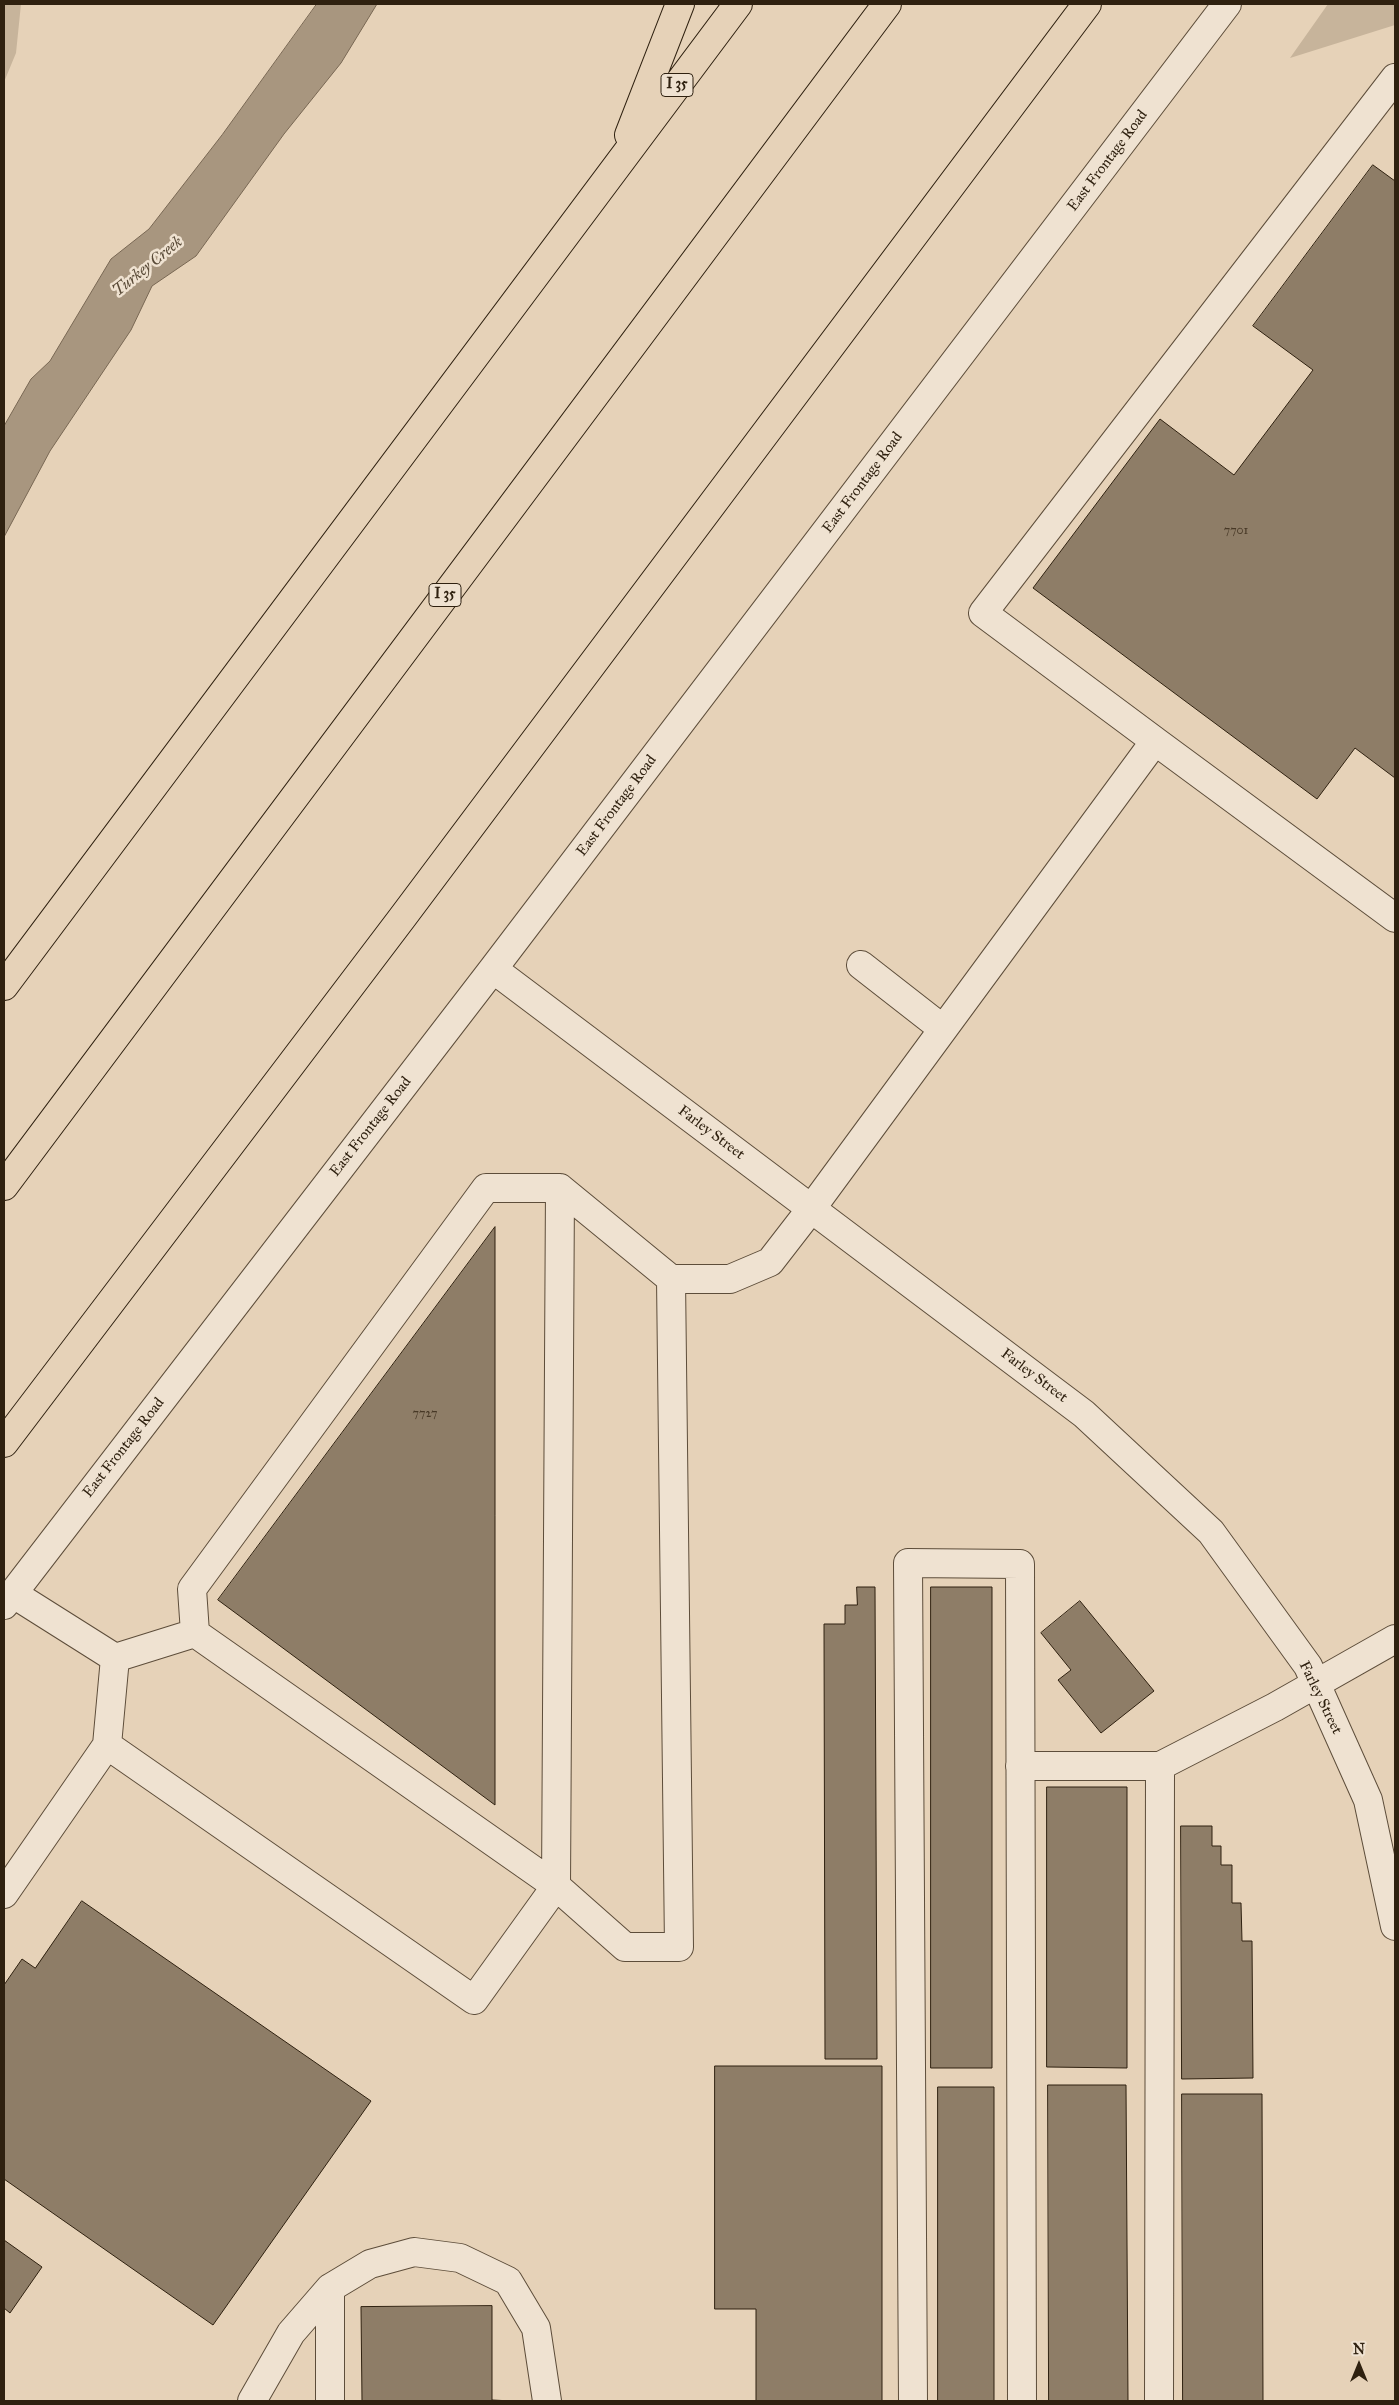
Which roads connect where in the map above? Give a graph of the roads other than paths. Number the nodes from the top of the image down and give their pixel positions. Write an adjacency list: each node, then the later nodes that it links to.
1 (680, 4): 7 (highway)
2 (738, 4): 7 (highway, I 35)
3 (887, 4): 14 (highway, I 35)
4 (1088, 4): 18 (highway)
5 (1227, 4): 11 (street, East Frontage Road)
6 (1395, 78): 8 (street)
7 (616, 167): 12 (highway, I 35)
8 (1155, 740): 9 (street); 13 (street)
9 (1395, 918)
10 (862, 965): 13 (street)
11 (493, 969): 16 (street, Farley Street); 19 (street, East Frontage Road)
12 (4, 986)
13 (943, 1029): 16 (street)
14 (4, 1186)
15 (560, 1188): 17 (street); 20 (street); 27 (street)
16 (811, 1209): 17 (street); 23 (street, Farley Street)
17 (672, 1279): 27 (street)
18 (4, 1443)
19 (8, 1599): 22 (street)
20 (195, 1633): 22 (street); 27 (street)
21 (1395, 1640): 23 (street)
22 (115, 1658): 24 (street)
23 (1315, 1684): 26 (street); 29 (street, Farley Street)
24 (107, 1745): 27 (street); 28 (street)
25 (1020, 1766): 26 (street); 34 (street); 35 (street)
26 (1160, 1766): 36 (street)
27 (556, 1886)
28 (4, 1894)
29 (1395, 1926)
30 (330, 2288): 31 (street); 32 (street); 33 (street)
31 (252, 2401)
32 (330, 2401)
33 (547, 2401)
34 (913, 2401)
35 (1022, 2401)
36 (1159, 2401)

